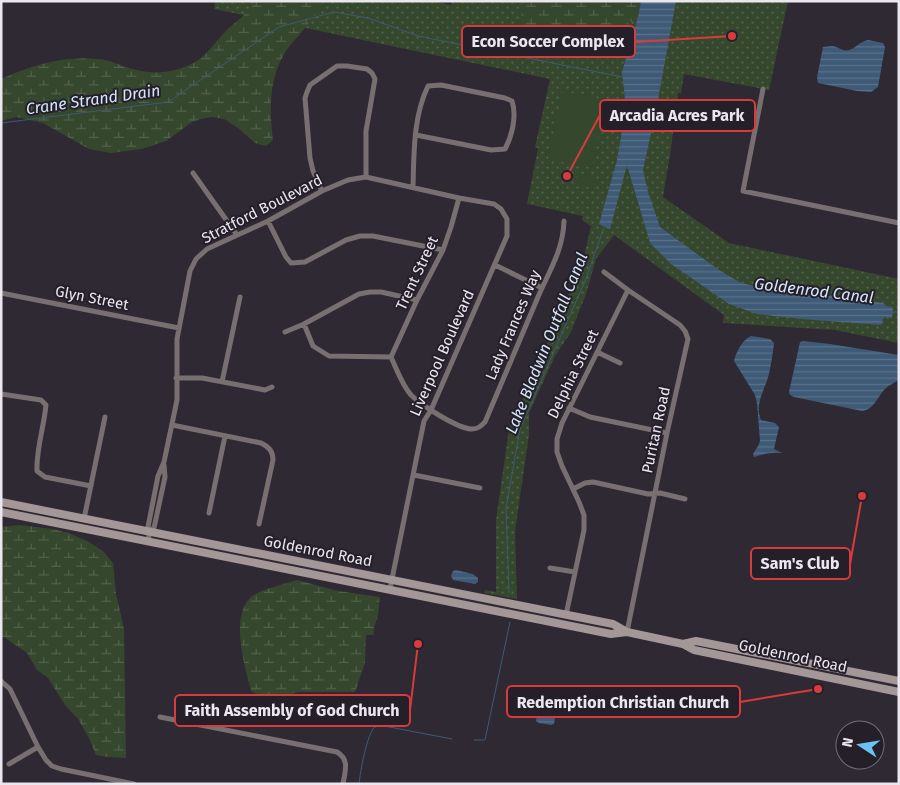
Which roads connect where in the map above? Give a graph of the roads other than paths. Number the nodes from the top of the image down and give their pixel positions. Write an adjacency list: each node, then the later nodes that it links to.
1 (763, 89): 11 (street)
2 (416, 134): 2 (street); 5 (street)
3 (193, 173): 12 (street)
4 (366, 177): 5 (street, Stratford Boulevard); 6 (street, Stratford Boulevard); 6 (street)
5 (413, 187): 7 (street, Stratford Boulevard)
6 (322, 191): 9 (street, Stratford Boulevard)
7 (459, 198): 8 (street, Stratford Boulevard); 13 (street, Trent Street)
8 (507, 219): 14 (street, Liverpool Boulevard)
9 (268, 221): 12 (street, Stratford Boulevard); 13 (street)
10 (564, 221): 16 (street, Lady Frances Way)
11 (899, 223)
12 (237, 234): 22 (street, Stratford Boulevard)
13 (443, 250): 20 (street, Trent Street)
14 (495, 265): 16 (street); 32 (street, Liverpool Boulevard)
15 (604, 272): 17 (street, Puritan Road)
16 (542, 288): 32 (street, Lady Frances Way)
17 (628, 290): 24 (street, Delphia Street); 35 (street, Puritan Road)
18 (1, 293): 22 (street, Glyn Street)
19 (240, 297): 28 (street)
20 (418, 300): 21 (street); 25 (street, Trent Street)
21 (304, 324): 23 (street); 25 (street)
22 (179, 328): 27 (street, Stratford Boulevard)
23 (285, 332)
24 (597, 352): 26 (street); 31 (street, Delphia Street)
25 (391, 357): 32 (street)
26 (620, 363)
27 (176, 378): 28 (street); 34 (street, Stratford Boulevard)
28 (222, 382): 29 (street)
29 (272, 386)
30 (1, 394): 38 (street)
31 (569, 408): 35 (street); 40 (street, Delphia Street)
32 (431, 410): 37 (street, Liverpool Boulevard)
33 (105, 417): 38 (street)
34 (172, 425): 36 (street); 49 (street, Stratford Boulevard)
35 (667, 433): 41 (street, Puritan Road)
36 (225, 436): 45 (street); 48 (street)
37 (414, 475): 39 (street); 53 (street, Liverpool Boulevard)
38 (91, 486): 47 (street)
39 (480, 488)
40 (573, 489): 41 (street); 52 (street, Delphia Street)
41 (655, 494): 42 (street); 58 (street, Puritan Road)
42 (685, 498)
43 (1, 502): 47 (main road, Goldenrod Road)
44 (1, 512): 46 (main road, Goldenrod Road)
45 (209, 513)
46 (30, 518): 47 (main road); 50 (main road, Goldenrod Road)
47 (84, 519): 49 (main road, Goldenrod Road)
48 (259, 524)
49 (150, 531): 50 (street, Stratford Boulevard); 53 (main road, Goldenrod Road)
50 (148, 541): 54 (main road, Goldenrod Road)
51 (550, 568): 52 (street)
52 (575, 572): 57 (street, Delphia Street)
53 (392, 580): 54 (street, Liverpool Boulevard); 55 (main road, Goldenrod Road)
54 (390, 590): 56 (main road, Goldenrod Road)
55 (500, 602): 56 (main road); 57 (main road, Goldenrod Road)
56 (476, 607): 58 (main road, Goldenrod Road)
57 (566, 615): 58 (main road, Goldenrod Road)
58 (627, 632): 59 (main road, Goldenrod Road)
59 (683, 644): 60 (main road, Goldenrod Road); 61 (main road, Goldenrod Road)
60 (778, 657): 61 (street); 63 (main road, Goldenrod Road)
61 (776, 667): 64 (main road, Goldenrod Road)
62 (1, 681): 66 (street)
63 (899, 681)
64 (899, 692)
65 (160, 718): 69 (street)
66 (38, 747): 67 (street); 68 (street)
67 (9, 764)
68 (134, 784)
69 (343, 784)

